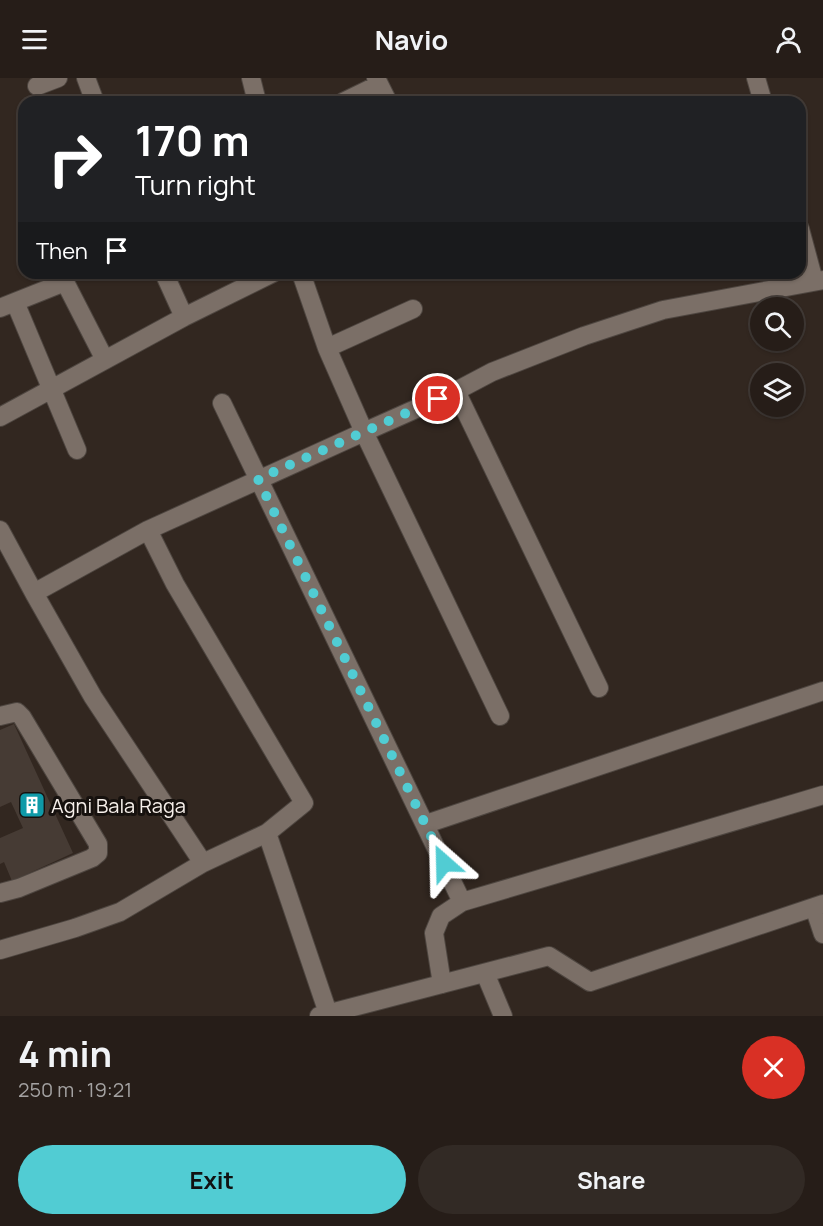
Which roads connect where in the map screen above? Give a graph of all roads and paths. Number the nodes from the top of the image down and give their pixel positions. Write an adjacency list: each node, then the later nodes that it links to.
1 (58, 78): 6 (street)
2 (86, 78): 7 (street)
3 (251, 78): 8 (street)
4 (756, 78): 11 (street)
5 (377, 81): 9 (street); 10 (street)
6 (37, 86)
7 (93, 96)
8 (256, 96)
9 (353, 96)
10 (385, 96)
11 (761, 96)
12 (806, 245): 16 (street)
13 (167, 279): 19 (street)
14 (261, 279): 19 (street)
15 (303, 279): 20 (street)
16 (819, 280): 23 (street)
17 (8, 305): 21 (street); 22 (street)
18 (412, 309): 20 (street)
19 (184, 317): 21 (street)
20 (327, 348): 26 (street)
21 (105, 360): 22 (street)
22 (51, 391): 25 (street); 27 (street)
23 (456, 391): 26 (street); 32 (street)
24 (222, 403): 28 (street)
25 (0, 417)
26 (364, 432): 28 (street); 35 (street)
27 (77, 450)
28 (258, 479): 30 (street); 37 (street)
29 (0, 530): 31 (street)
30 (148, 530): 31 (street); 38 (street)
31 (34, 593): 39 (street)
32 (599, 688)
33 (823, 690): 37 (street)
34 (0, 716): 40 (street)
35 (500, 716)
36 (823, 795): 41 (street)
37 (426, 824): 41 (street)
38 (267, 833): 39 (street); 47 (street)
39 (203, 863): 44 (street)
40 (0, 893)
41 (462, 902): 46 (street)
42 (818, 906): 43 (street); 45 (street)
43 (823, 934)
44 (0, 950)
45 (485, 973): 46 (street); 48 (street)
46 (442, 984): 47 (street)
47 (324, 1015)
48 (503, 1016)

